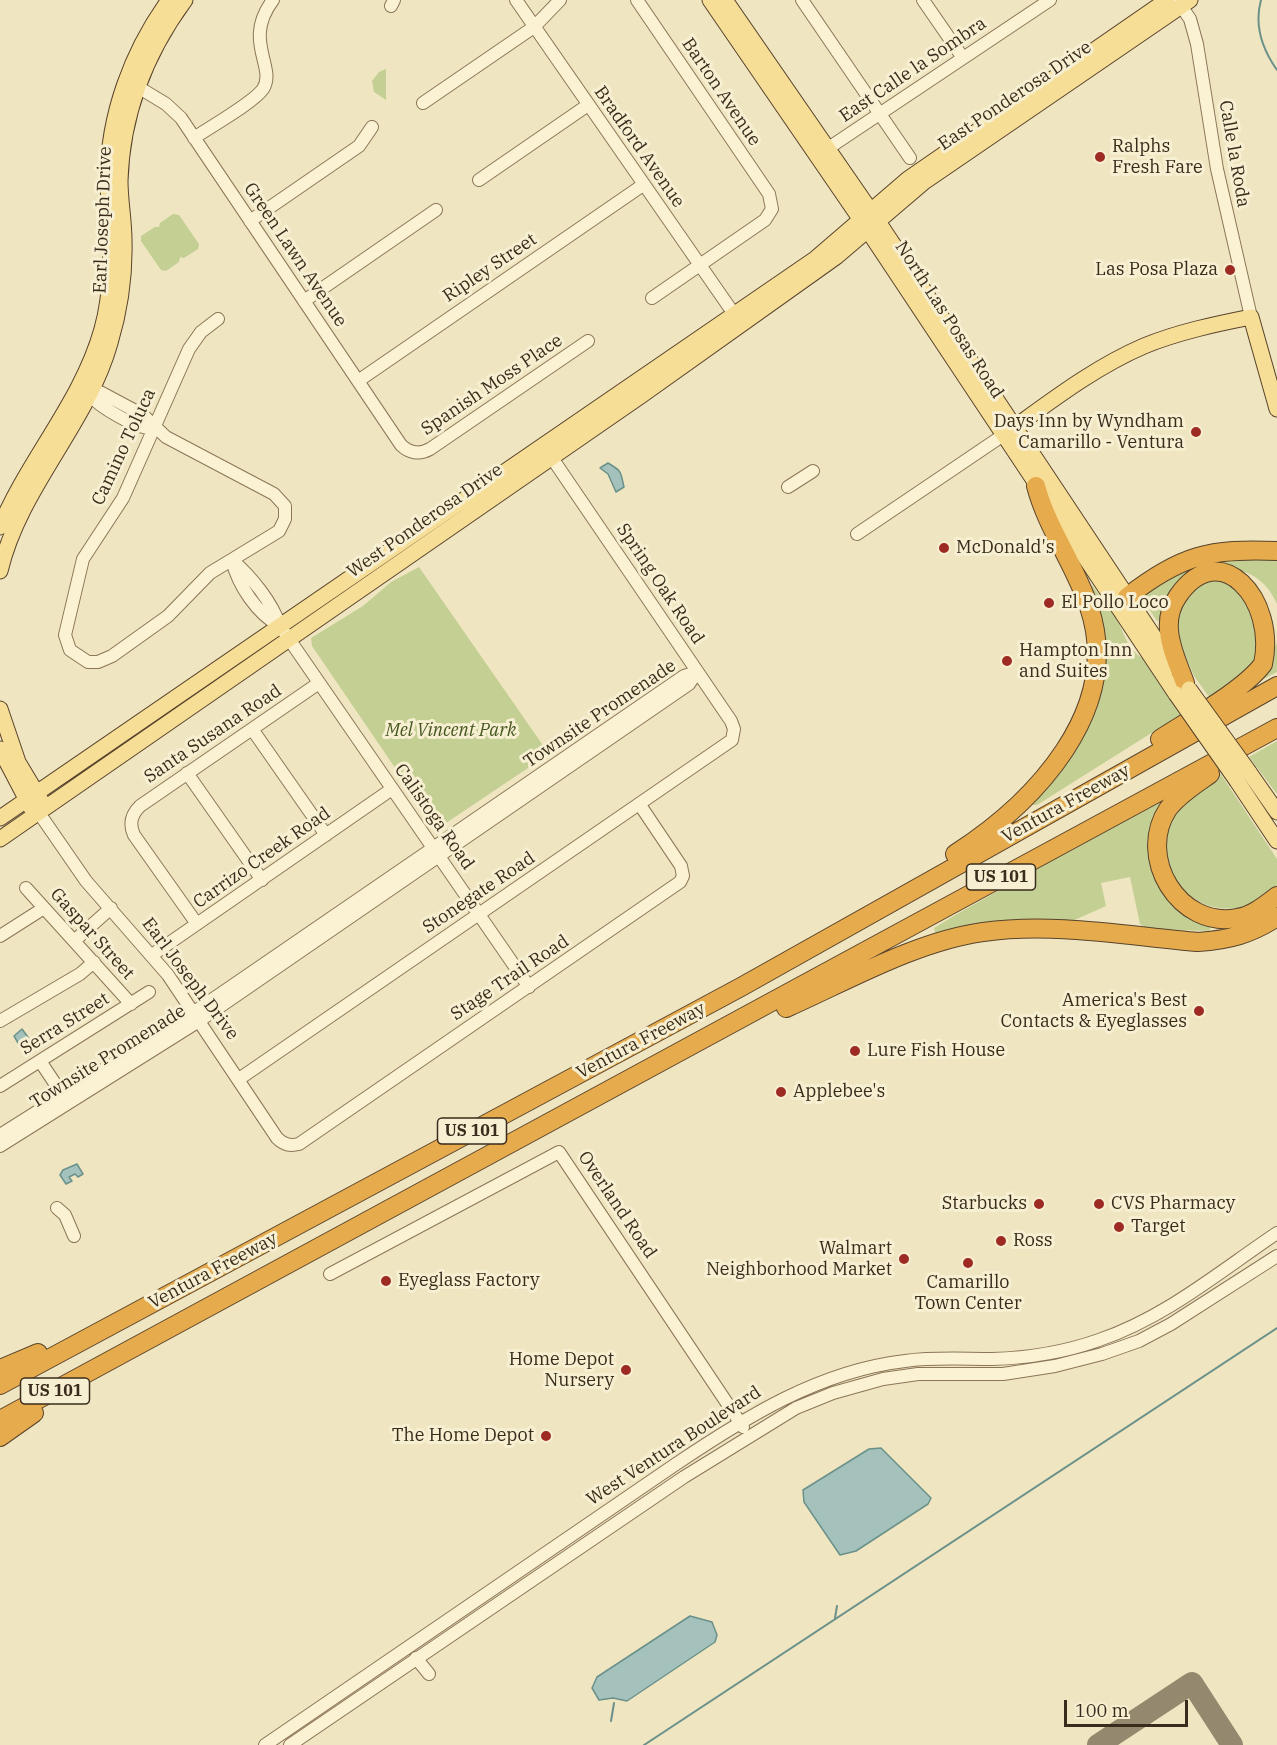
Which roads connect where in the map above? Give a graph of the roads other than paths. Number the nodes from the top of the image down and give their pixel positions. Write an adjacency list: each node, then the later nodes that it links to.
1 (169, 0): 15 (main road, Earl Joseph Drive)
2 (184, 0): 15 (main road, Earl Joseph Drive)
3 (273, 0): 20 (street)
4 (516, 0): 13 (street, Bradford Avenue)
5 (560, 0): 13 (street)
6 (637, 0): 28 (street, Barton Avenue)
7 (710, 0): 21 (main road, North Las Posas Road)
8 (725, 0): 21 (main road, North Las Posas Road)
9 (802, 0): 18 (street)
10 (923, 0): 14 (street)
11 (1050, 0): 14 (street, East Calle la Sombra)
12 (1179, 2): 26 (main road, East Ponderosa Drive); 31 (street, Calle la Roda)
13 (534, 27): 16 (street); 17 (street, Bradford Avenue)
14 (963, 58): 18 (street, East Calle la Sombra)
15 (132, 85): 20 (street, Green Lawn Avenue); 36 (main road, Earl Joseph Drive)
16 (423, 103)
17 (588, 105): 23 (street); 24 (street, Bradford Avenue)
18 (879, 113): 21 (street, East Calle la Sombra); 22 (street)
19 (372, 127): 27 (street)
20 (194, 138): 27 (street, Green Lawn Avenue)
21 (821, 153): 26 (main road, North Las Posas Road)
22 (910, 159)
23 (478, 180)
24 (643, 185): 28 (street, Bradford Avenue); 35 (street, Ripley Street)
25 (436, 210): 30 (street)
26 (869, 220): 33 (main road, West Ponderosa Drive); 38 (main road, North Las Posas Road); 40 (main road, North Las Posas Road)
27 (250, 221): 30 (street, Green Lawn Avenue)
28 (699, 265): 29 (street); 33 (street, Bradford Avenue)
29 (652, 298)
30 (304, 301): 35 (street, Green Lawn Avenue)
31 (1251, 317): 37 (main road); 38 (main road)
32 (218, 319): 39 (street, Camino Toluca)
33 (737, 320): 41 (main road, West Ponderosa Drive)
34 (588, 341): 42 (street, Spanish Moss Place)
35 (358, 381): 42 (street, Green Lawn Avenue)
36 (84, 391): 39 (street); 46 (main road, Earl Joseph Drive); 50 (main road, Earl Joseph Drive)
37 (1277, 409)
38 (1016, 427): 40 (main road); 51 (main road, North Las Posas Road)
39 (154, 428): 49 (street); 49 (street, Camino Toluca)
40 (1002, 436): 44 (main road, North Las Posas Road); 47 (street)
41 (548, 452): 52 (main road, West Ponderosa Drive); 53 (street, Spring Oak Road)
42 (413, 453)
43 (813, 471): 45 (street)
44 (1036, 486): 51 (main road, North Las Posas Road); 83 (highway)
45 (788, 487)
46 (0, 527)
47 (857, 534)
48 (1277, 551): 51 (highway)
49 (232, 560): 52 (street, Calistoga Road)
50 (0, 571)
51 (1122, 601): 56 (main road, North Las Posas Road)
52 (284, 633): 54 (street, Calistoga Road); 65 (main road, West Ponderosa Drive); 68 (main road, West Ponderosa Drive)
53 (698, 672): 60 (street, Spring Oak Road); 74 (street, Townsite Promenade)
54 (319, 683): 58 (street, Santa Susana Road); 64 (street, Calistoga Road)
55 (1277, 686): 66 (highway, Ventura Freeway / US 101)
56 (1183, 689): 63 (main road, North Las Posas Road, bridge); 66 (highway)
57 (0, 710): 65 (main road, Earl Joseph Drive)
58 (252, 729): 62 (street, Santa Susana Road); 71 (street)
59 (1277, 730): 77 (highway); 93 (highway, Ventura Freeway / US 101)
60 (734, 732): 67 (street, Stonegate Road)
61 (0, 748): 65 (main road, Earl Joseph Drive)
62 (187, 774): 75 (street); 82 (street, Santa Susana Road)
63 (1243, 776): 69 (main road, North Las Posas Road); 73 (main road, North Las Posas Road)
64 (392, 789): 71 (street, Carrizo Creek Road); 74 (street, Calistoga Road)
65 (31, 797): 68 (main road, Earl Joseph Drive); 70 (main road, West Ponderosa Drive)
66 (1071, 800): 83 (highway, Ventura Freeway / US 101)
67 (640, 805): 80 (street, Stonegate Road); 88 (street, Stage Trail Road)
68 (40, 812): 72 (main road, West Ponderosa Drive); 79 (street, Earl Joseph Drive)
69 (1277, 812)
70 (0, 818)
71 (326, 835): 75 (street, Carrizo Creek Road)
72 (0, 839)
73 (1277, 841)
74 (436, 852): 80 (street, Calistoga Road); 91 (street, Townsite Promenade)
75 (262, 880): 82 (street, Carrizo Creek Road)
76 (26, 888): 78 (street, Gaspar Street)
77 (1277, 896)
78 (44, 908): 84 (street); 85 (street, Gaspar Street)
79 (111, 908): 85 (street); 86 (street, Earl Joseph Drive)
80 (479, 914): 88 (street, Calistoga Road); 95 (street, Stonegate Road)
81 (1277, 917): 93 (highway)
82 (197, 924): 86 (street, Carrizo Creek Road)
83 (842, 932): 106 (highway, Ventura Freeway / US 101)
84 (0, 936)
85 (74, 941): 87 (street, Gaspar Street)
86 (152, 955): 91 (street, Earl Joseph Drive)
87 (94, 962): 90 (street, Gaspar Street); 92 (street)
88 (528, 987): 99 (street, Stage Trail Road)
89 (149, 992): 90 (street, Serra Street)
90 (131, 1004): 94 (street, Serra Street)
91 (196, 1017): 95 (street, Earl Joseph Drive); 97 (street, Townsite Promenade)
92 (0, 1021)
93 (725, 1028): 107 (highway, Ventura Freeway / US 101)
94 (40, 1061): 96 (street, Serra Street); 97 (street)
95 (239, 1079): 99 (street, Earl Joseph Drive)
96 (0, 1086)
97 (65, 1100): 98 (street, Townsite Promenade); 100 (street, Townsite Promenade)
98 (0, 1135)
99 (283, 1144)
100 (0, 1146)
101 (57, 1208): 103 (street)
102 (1277, 1233): 111 (street, West Ventura Boulevard)
103 (74, 1236)
104 (1277, 1256): 112 (street, West Ventura Boulevard)
105 (330, 1274): 111 (street, Overland Road)
106 (102, 1330): 108 (highway); 109 (highway, Ventura Freeway / US 101)
107 (110, 1361): 110 (highway, Ventura Freeway / US 101); 113 (highway)
108 (0, 1369)
109 (0, 1385)
110 (0, 1420)
111 (740, 1421): 112 (street, Overland Road); 114 (street, West Ventura Boulevard)
112 (748, 1435): 115 (street, West Ventura Boulevard)
113 (0, 1437)
114 (519, 1569): 115 (street); 118 (street, West Ventura Boulevard)
115 (527, 1581): 116 (street, West Ventura Boulevard)
116 (416, 1658): 117 (street); 119 (street, West Ventura Boulevard)
117 (429, 1674)
118 (265, 1745)
119 (290, 1745)

